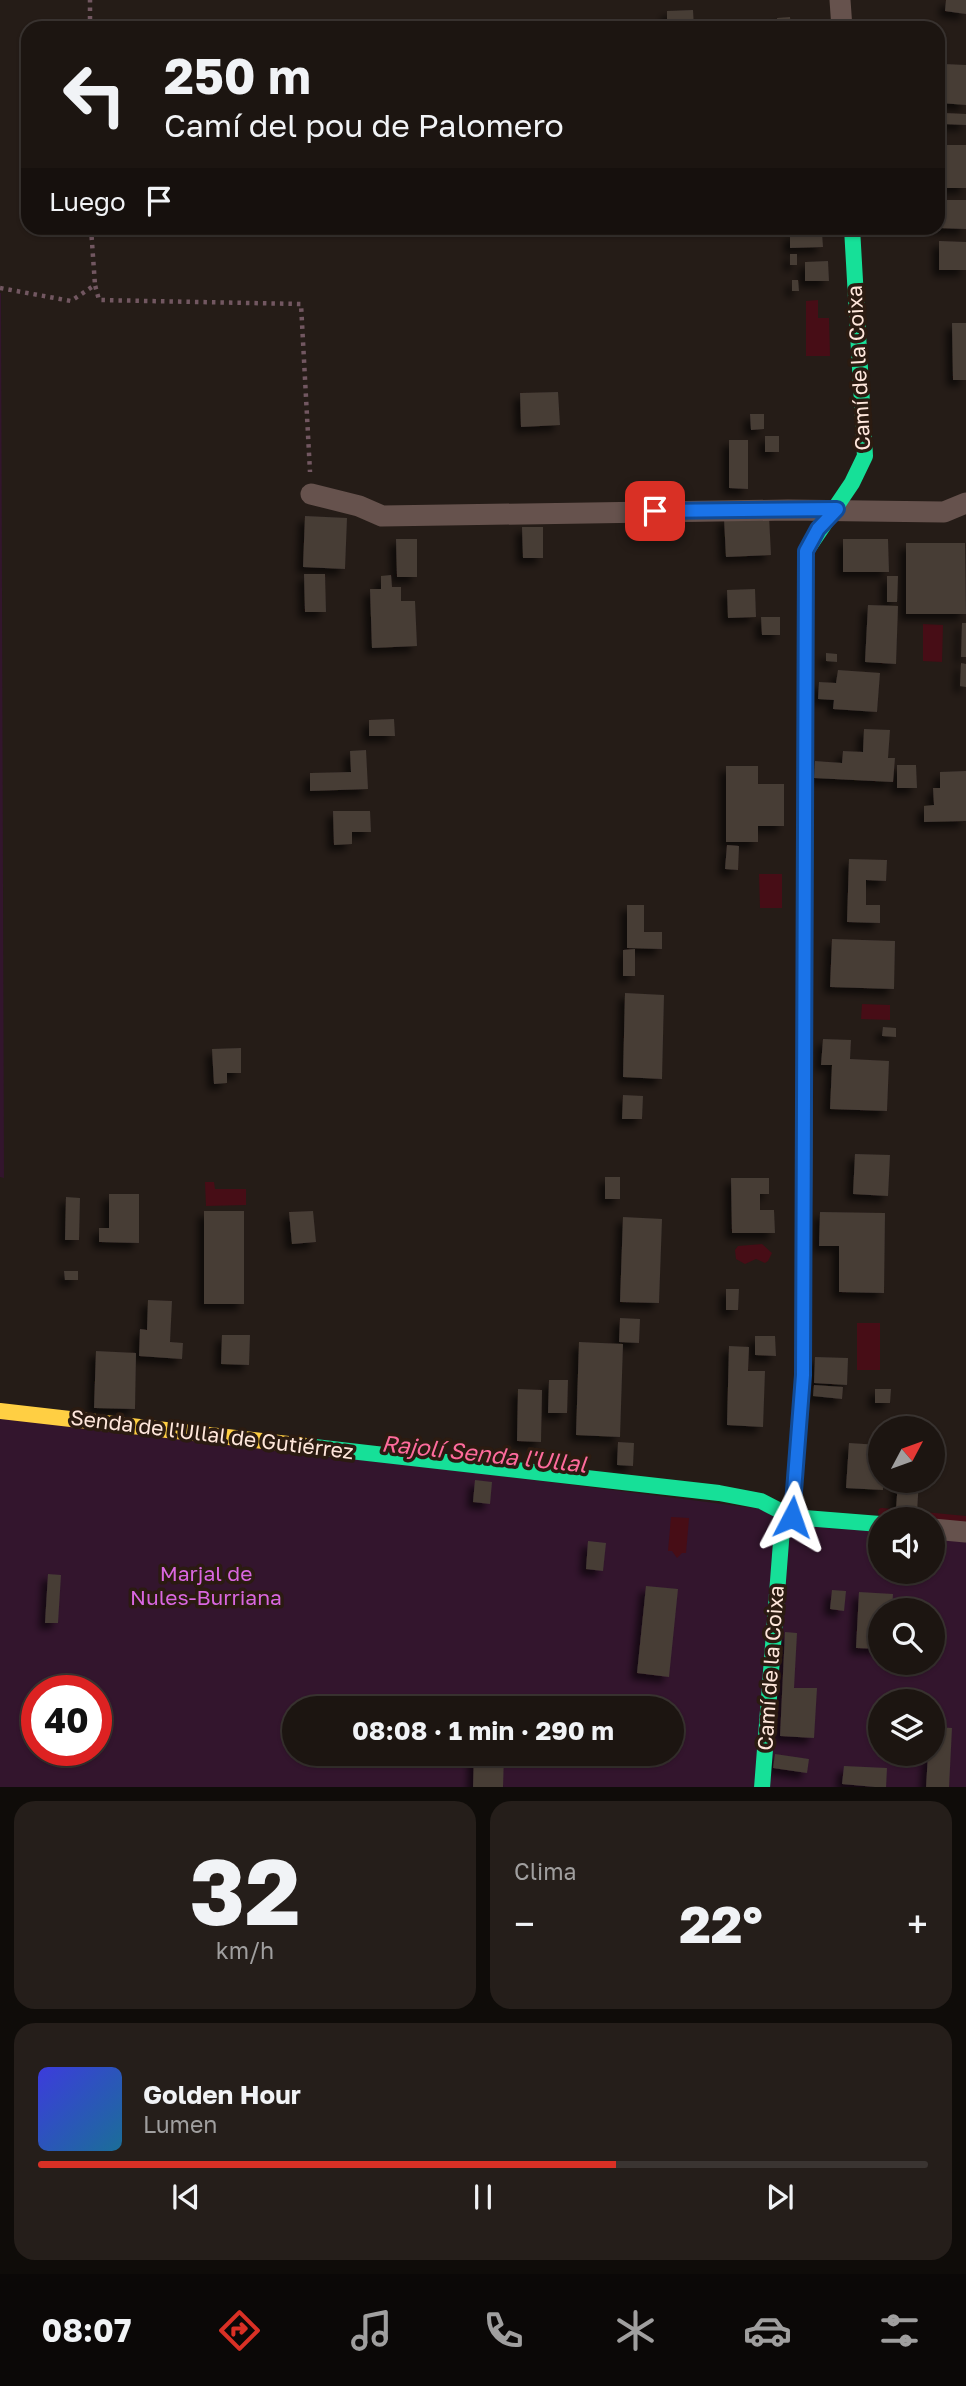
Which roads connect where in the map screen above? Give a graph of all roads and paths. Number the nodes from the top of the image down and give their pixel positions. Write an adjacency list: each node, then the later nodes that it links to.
1 (90, 0): 3 (path)
2 (840, 0): 4 (street)
3 (90, 21)
4 (842, 21)
5 (91, 235): 7 (path)
6 (852, 235): 11 (street, Camí de la Coixa)
7 (94, 285): 8 (path); 9 (path)
8 (0, 288)
9 (311, 494): 11 (street)
10 (966, 503): 11 (street)
11 (837, 509): 13 (street, Camí de la Coixa)
12 (0, 1411): 13 (street, Senda de l'Ullal de Gutiérrez)
13 (792, 1517): 14 (street, Senda de l'Ullal de Gutiérrez); 17 (street, Camí de la Coixa)
14 (868, 1523)
15 (945, 1530): 16 (street)
16 (966, 1532)
17 (762, 1787)

